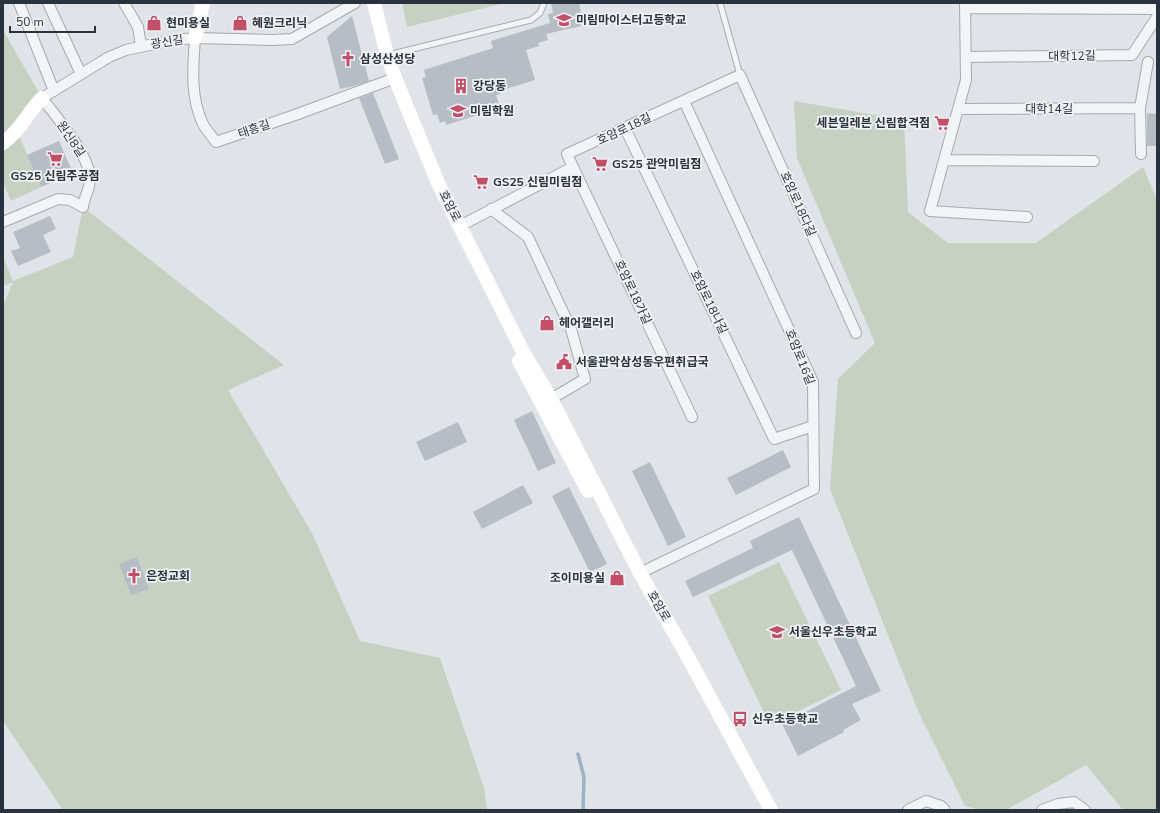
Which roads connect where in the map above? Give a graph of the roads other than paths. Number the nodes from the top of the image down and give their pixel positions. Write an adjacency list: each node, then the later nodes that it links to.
1 (19, 3): 21 (street)
2 (48, 3): 18 (street)
3 (124, 3): 14 (street)
4 (204, 3): 13 (main road)
5 (355, 3): 13 (street, 광신길)
6 (366, 3): 20 (main road)
7 (374, 3): 15 (main road, 호암로)
8 (544, 3): 15 (lane)
9 (720, 3): 19 (lane)
10 (965, 6): 11 (street); 16 (street)
11 (1157, 9)
12 (1157, 17): 16 (street, 대학12길)
13 (195, 38): 14 (street, 광신길); 20 (street, 태흥길)
14 (141, 46): 18 (street, 광신길)
15 (387, 55): 20 (main road, 호암로)
16 (966, 57): 25 (street)
17 (1148, 62): 24 (street)
18 (80, 74): 21 (street, 광신길)
19 (740, 75): 23 (street, 호암로18길); 36 (street, 호암로18다길)
20 (392, 79): 35 (main road, 호암로); 41 (main road)
21 (54, 91): 22 (street, 광신길)
22 (42, 98): 27 (main road, 광신길); 34 (street, 원신8길)
23 (684, 101): 26 (street, 호암로18길); 39 (street, 호암로16길)
24 (1140, 108): 25 (street, 대학14길); 28 (street)
25 (958, 109): 29 (street)
26 (625, 128): 31 (street, 호암로18길); 39 (street, 호암로18나길)
27 (3, 143)
28 (1141, 154)
29 (944, 160): 30 (street); 33 (street)
30 (1094, 161)
31 (573, 167): 32 (street); 38 (street, 호암로18가길)
32 (491, 209): 35 (street); 37 (street)
33 (1027, 217)
34 (3, 222)
35 (460, 226): 37 (main road, 호암로)
36 (856, 333)
37 (551, 399): 40 (main road, 호암로)
38 (692, 417)
39 (813, 426): 40 (street, 호암로16길)
40 (640, 573): 42 (main road, 호암로)
41 (764, 810)
42 (772, 810)
43 (908, 810): 44 (street)
44 (945, 810)
45 (1042, 810): 46 (street)
46 (1085, 810)

